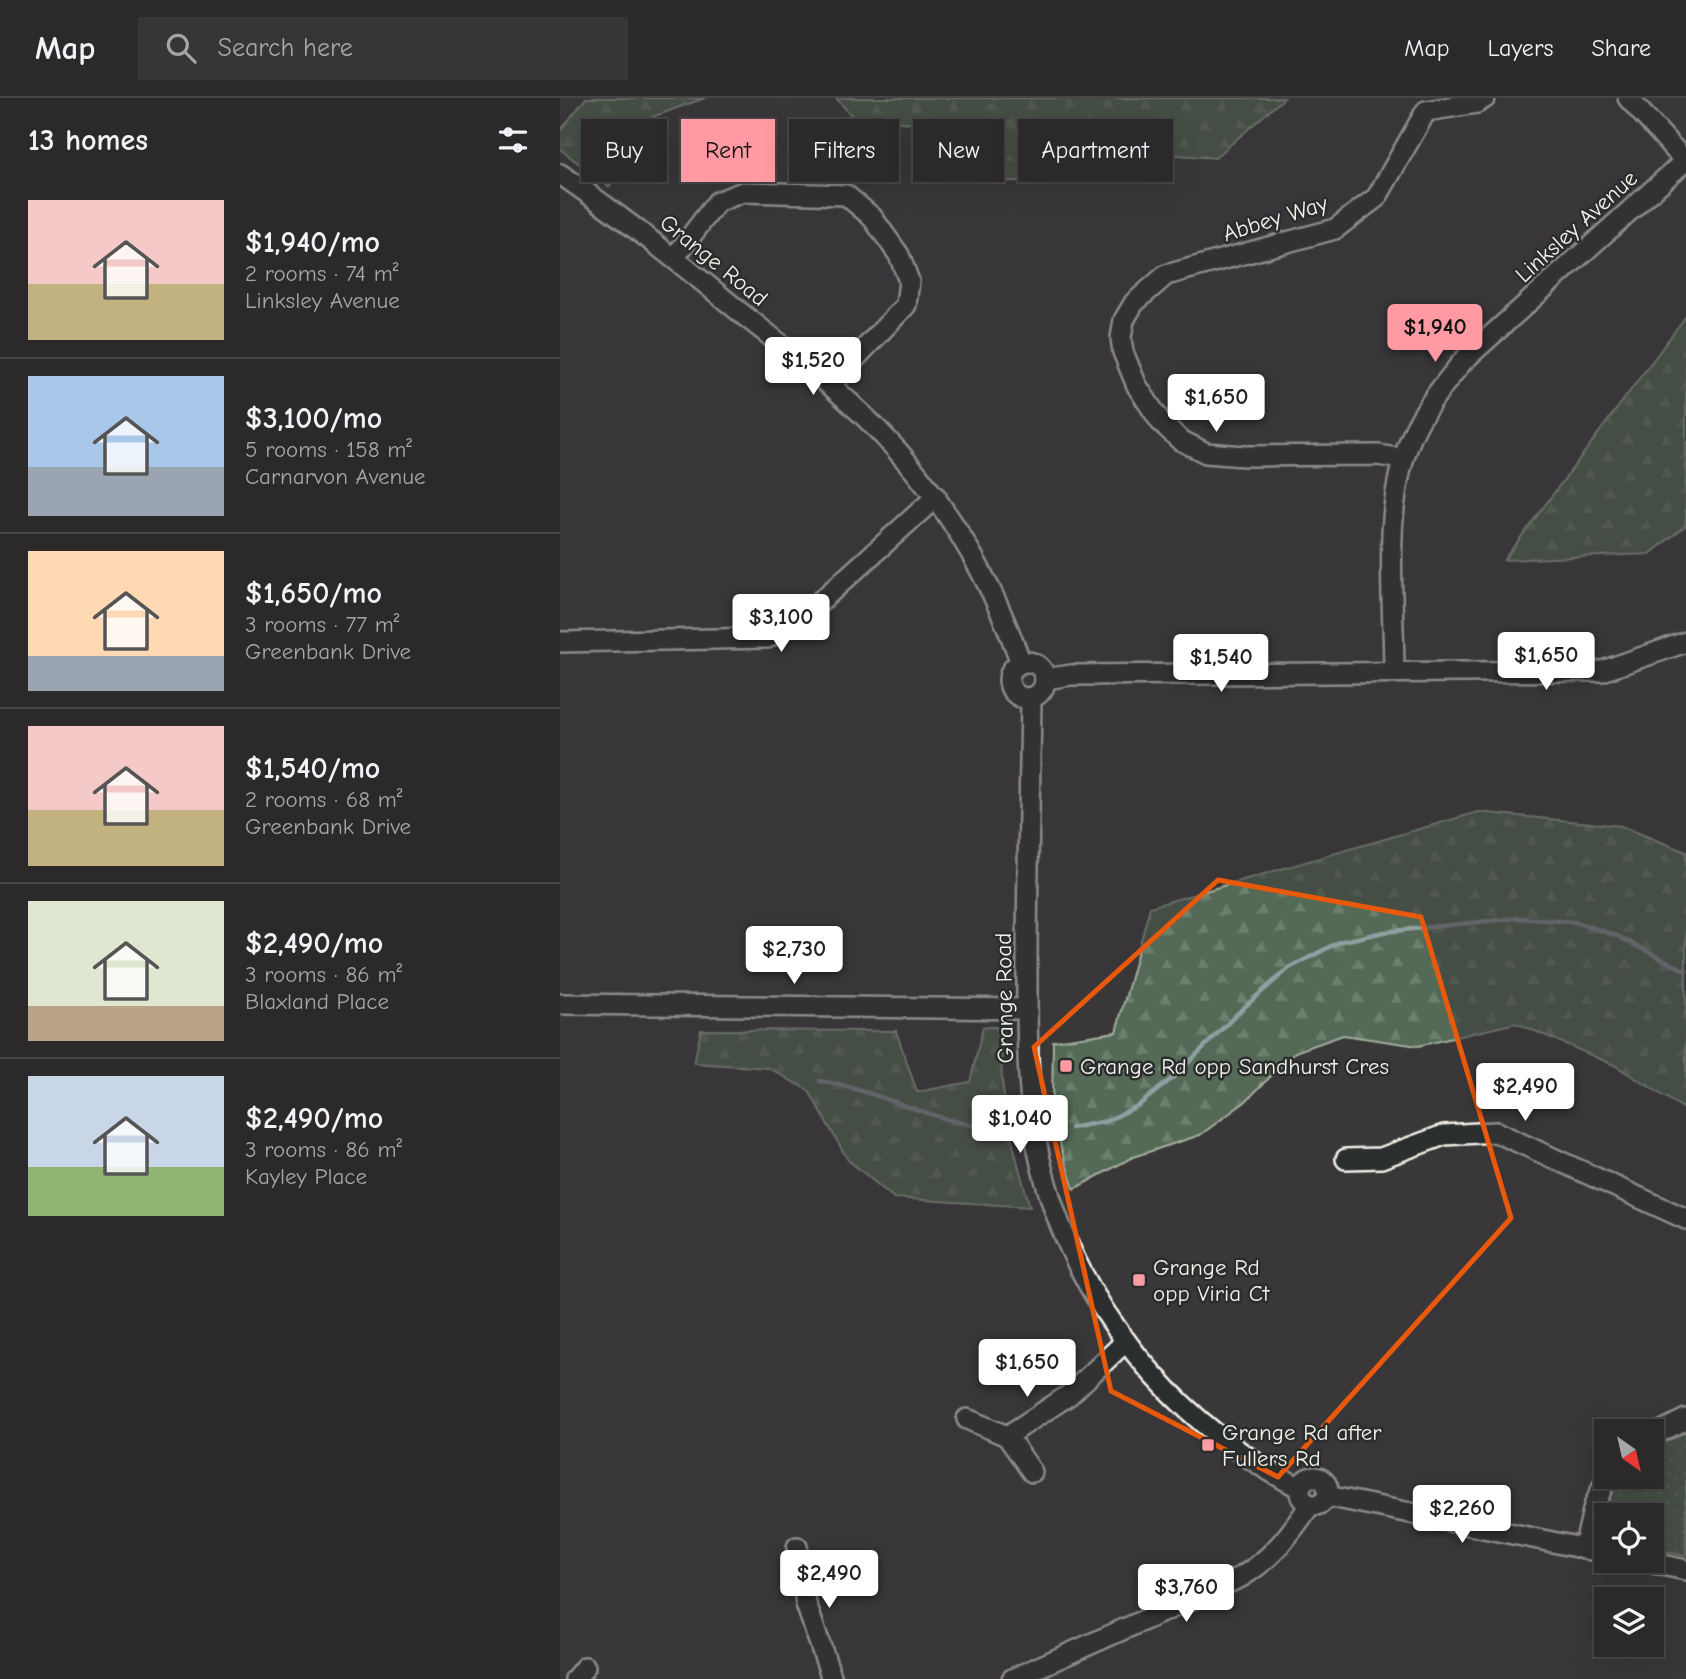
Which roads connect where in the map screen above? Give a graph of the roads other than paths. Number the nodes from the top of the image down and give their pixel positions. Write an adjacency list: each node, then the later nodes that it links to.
1 (1485, 98): 7 (street, Abbey Way)
2 (1628, 98): 3 (street)
3 (1686, 160): 7 (street, Linksley Avenue)
4 (560, 174): 5 (street, Grange Road)
5 (674, 258): 6 (street, Grange Road); 6 (street)
6 (830, 385): 8 (street, Grange Road)
7 (1404, 459): 12 (street, Linksley Avenue)
8 (936, 497): 9 (street); 11 (street, Grange Road)
9 (560, 642)
10 (1686, 642): 12 (street)
11 (1021, 663): 13 (street); 14 (street)
12 (1394, 673): 13 (street)
13 (1045, 679): 14 (street)
14 (1031, 697): 16 (street, Grange Road)
15 (560, 1004): 16 (street)
16 (1027, 1009): 19 (street, Grange Road)
17 (1346, 1159): 18 (street)
18 (1686, 1219)
19 (1126, 1341): 23 (street); 26 (street, Grange Road)
20 (967, 1419): 23 (street)
21 (1686, 1419): 22 (street)
22 (1664, 1430)
23 (1007, 1436): 24 (street)
24 (1032, 1472)
25 (1602, 1489): 28 (street)
26 (1313, 1496): 28 (street, Grange Road); 33 (street)
27 (797, 1548): 32 (street)
28 (1584, 1549): 29 (street, Grange Road)
29 (1594, 1551)
30 (1664, 1565): 31 (street)
31 (1686, 1570)
32 (832, 1679)
33 (1012, 1679)

